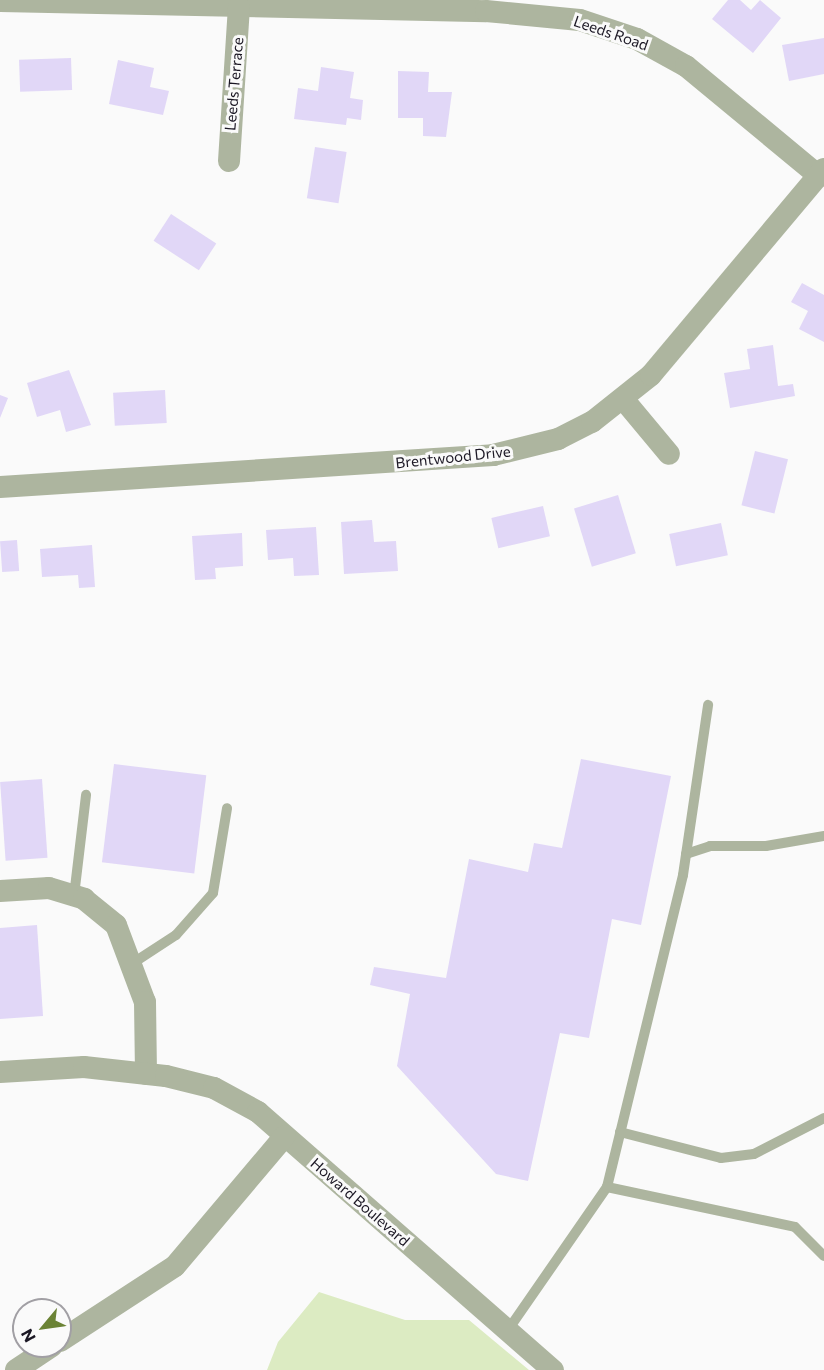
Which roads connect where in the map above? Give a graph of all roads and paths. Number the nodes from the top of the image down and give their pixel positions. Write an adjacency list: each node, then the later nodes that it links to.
1 (0, 1): 2 (street, Leeds Road)
2 (239, 8): 3 (street, Leeds Terrace); 4 (street, Leeds Road)
3 (229, 161)
4 (821, 172): 5 (street, Brentwood Drive)
5 (624, 400): 6 (street); 7 (street, Brentwood Drive)
6 (669, 454)
7 (0, 487)
8 (708, 705): 12 (lane)
9 (86, 795): 14 (lane)
10 (227, 808): 15 (lane)
11 (824, 836): 12 (lane)
12 (686, 854): 19 (lane)
13 (0, 891): 14 (street)
14 (74, 896): 15 (street)
15 (133, 963): 17 (street)
16 (0, 1072): 17 (street, Howard Boulevard)
17 (146, 1074): 20 (street, Howard Boulevard)
18 (824, 1118): 19 (lane)
19 (620, 1132): 21 (lane)
20 (285, 1136): 23 (street, Howard Boulevard); 24 (street)
21 (607, 1187): 22 (lane); 23 (lane)
22 (824, 1256)
23 (508, 1330): 27 (street, Howard Boulevard)
24 (72, 1333)
25 (34, 1358): 26 (street)
26 (16, 1370)
27 (553, 1370)

